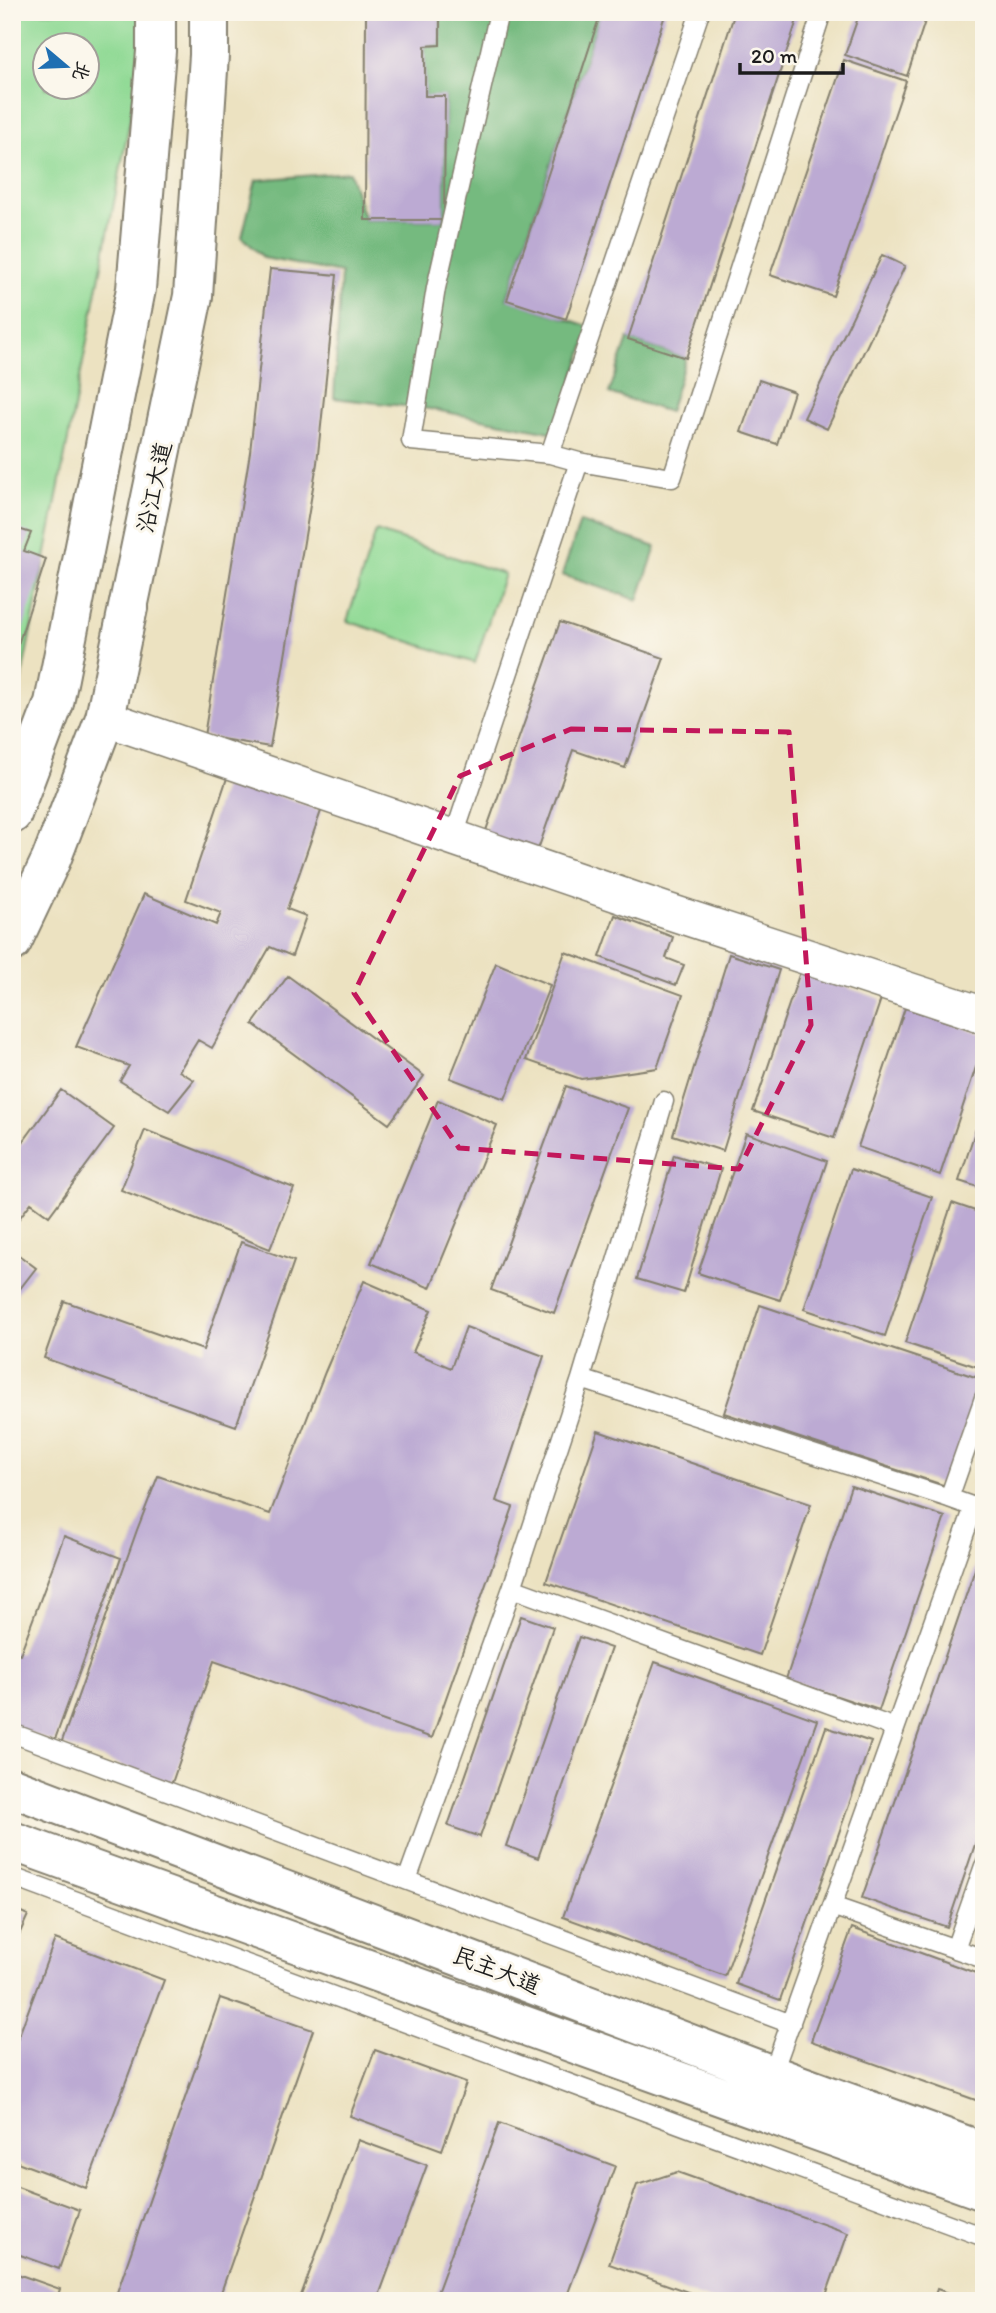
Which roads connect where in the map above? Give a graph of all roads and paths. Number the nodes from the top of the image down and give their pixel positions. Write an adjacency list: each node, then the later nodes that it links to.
1 (156, 12): 9 (main road)
2 (209, 12): 8 (main road, 沿江大道)
3 (499, 12): 6 (lane)
4 (700, 12): 6 (lane)
5 (822, 12): 7 (lane)
6 (550, 454): 7 (lane)
7 (579, 462): 10 (lane)
8 (105, 718): 10 (street); 11 (main road, 沿江大道)
9 (12, 814)
10 (453, 838): 12 (street)
11 (12, 942)
12 (984, 1015)
13 (664, 1101): 14 (lane)
14 (581, 1379): 16 (lane); 18 (lane)
15 (984, 1398): 16 (lane)
16 (949, 1498): 17 (lane)
17 (979, 1509): 19 (lane)
18 (512, 1588): 19 (lane); 25 (lane)
19 (895, 1728): 26 (lane)
20 (12, 1733): 25 (lane)
21 (12, 1787): 30 (main road, 民主大道)
22 (12, 1841): 32 (main road, 民主大道)
23 (984, 1866): 27 (lane)
24 (12, 1877): 33 (lane)
25 (407, 1880): 29 (lane)
26 (832, 1906): 27 (lane); 29 (lane)
27 (955, 1949): 28 (lane)
28 (984, 1959)
29 (791, 2024): 30 (lane)
30 (772, 2075): 31 (main road, 民主大道)
31 (984, 2151)
32 (984, 2192)
33 (984, 2236)

